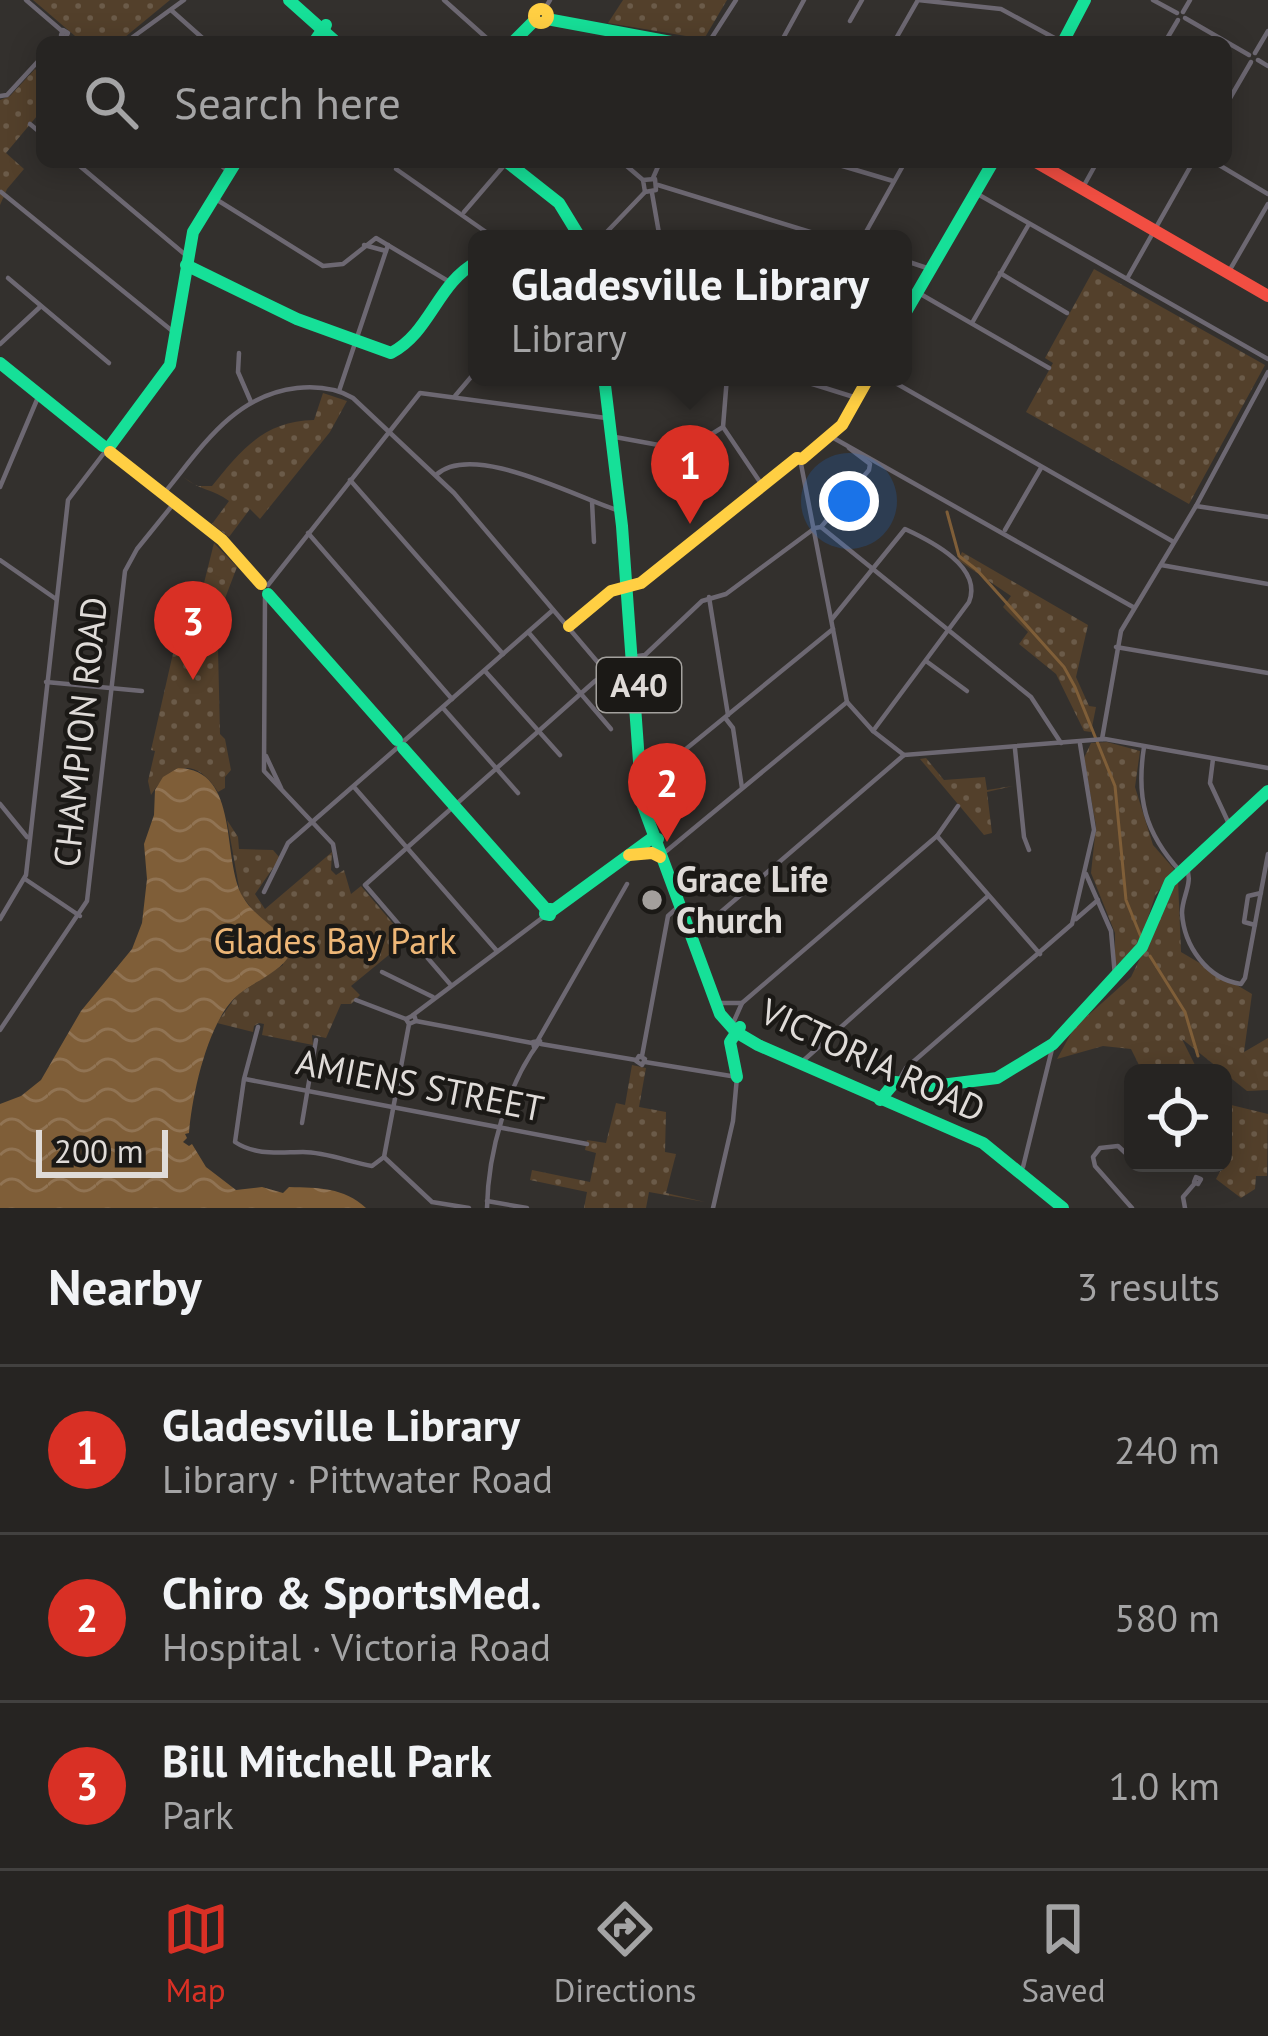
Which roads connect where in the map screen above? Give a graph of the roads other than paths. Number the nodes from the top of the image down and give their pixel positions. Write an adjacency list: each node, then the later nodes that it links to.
1 (26, 0): 18 (street)
2 (184, 0): 12 (street)
3 (294, 0): 17 (main road)
4 (444, 0): 21 (street)
5 (736, 0): 24 (street)
6 (804, 0): 25 (street)
7 (862, 0): 15 (street)
8 (918, 0): 26 (street); 27 (street)
9 (1087, 0): 28 (main road)
10 (1154, 0): 14 (street)
11 (1190, 0): 14 (street)
12 (171, 10): 19 (street); 20 (street)
13 (544, 12): 22 (main road); 23 (main road)
14 (1181, 16): 29 (street); 30 (street)
15 (850, 21)
16 (1268, 31): 32 (street)
17 (321, 32)
18 (62, 36)
19 (134, 36)
20 (200, 36)
21 (484, 36)
22 (519, 36)
23 (646, 36)
24 (716, 36)
25 (784, 36)
26 (900, 36)
27 (1061, 36)
28 (1066, 36)
29 (1169, 36)
30 (1215, 36)
31 (1232, 46): 32 (street)
32 (1253, 58): 34 (street); 35 (street)
33 (36, 63): 36 (street)
34 (1268, 66)
35 (1232, 94)
36 (1, 96)
37 (30, 124): 38 (street)
38 (36, 129)
39 (82, 168): 74 (street)
40 (232, 168): 62 (main road)
41 (504, 168): 64 (street)
42 (517, 168): 67 (main road)
43 (629, 168): 54 (street)
44 (657, 168): 53 (street)
45 (849, 168): 55 (street)
46 (902, 168): 55 (street)
47 (988, 168): 60 (main road)
48 (1046, 168): 57 (main road)
49 (1094, 168): 57 (street)
50 (1190, 168): 72 (street)
51 (1224, 168): 61 (street)
52 (395, 170): 64 (street)
53 (653, 178): 54 (street); 56 (street)
54 (643, 181): 59 (street)
55 (894, 182): 71 (street)
56 (658, 185): 59 (street); 70 (street)
57 (1082, 189): 72 (main road)
58 (1, 192): 89 (street)
59 (649, 192): 68 (street); 69 (street)
60 (974, 192): 65 (street); 77 (main road)
61 (1268, 194)
62 (214, 198): 73 (street); 74 (main road)
63 (1268, 204): 79 (street)
64 (462, 214): 66 (street)
65 (1029, 223): 78 (street); 80 (street)
66 (484, 230)
67 (578, 230)
68 (610, 230)
69 (658, 230)
70 (804, 230)
71 (867, 230)
72 (1155, 230): 79 (main road); 80 (street)
73 (387, 248): 82 (street); 90 (street)
74 (187, 261): 89 (main road); 90 (main road)
75 (912, 263): 77 (street)
76 (468, 266): 82 (main road)
77 (930, 269): 83 (main road)
78 (1000, 273): 87 (street); 88 (street)
79 (1228, 273): 84 (main road)
80 (1128, 277): 93 (street)
81 (8, 278): 86 (street)
82 (450, 282): 90 (main road)
83 (917, 292): 85 (main road); 88 (street)
84 (1268, 296)
85 (912, 301)
86 (40, 307): 91 (street); 95 (street)
87 (1067, 313)
88 (973, 323): 96 (street)
89 (176, 334): 116 (main road)
90 (356, 340): 105 (street)
91 (0, 344)
92 (239, 353): 109 (street)
93 (1268, 359)
94 (0, 363): 106 (main road)
95 (109, 363)
96 (1049, 368)
97 (1268, 372): 125 (street)
98 (468, 381): 107 (street)
99 (607, 386): 110 (main road, VICTORIA ROAD / A40)
100 (607, 386): 114 (main road, VICTORIA ROAD / A40)
101 (726, 386): 111 (street)
102 (819, 386): 108 (street)
103 (864, 386): 108 (main road)
104 (901, 386): 118 (street)
105 (340, 391): 109 (street); 112 (street)
106 (40, 395): 116 (main road); 121 (street)
107 (455, 396): 110 (street); 112 (street)
108 (857, 398): 113 (main road)
109 (251, 402): 123 (street, CHAMPION ROAD)
110 (609, 418): 126 (main road, VICTORIA ROAD / A40)
111 (723, 427): 114 (street); 122 (street)
112 (388, 430): 119 (street); 120 (street)
113 (830, 436): 115 (street); 117 (main road)
114 (615, 437): 137 (main road, VICTORIA ROAD / A40)
115 (846, 444): 128 (street); 129 (street)
116 (107, 449): 123 (main road); 140 (street)
117 (800, 462): 122 (main road); 128 (street)
118 (1041, 467): 129 (street); 132 (street)
119 (436, 475): 124 (street); 142 (street)
120 (350, 480): 130 (street); 149 (street)
121 (0, 487)
122 (764, 487): 137 (main road)
123 (170, 498): 138 (main road); 156 (street, CHAMPION ROAD)
124 (592, 501): 126 (street); 131 (street)
125 (1196, 506): 127 (street); 132 (street)
126 (620, 511): 137 (main road, VICTORIA ROAD / A40)
127 (1268, 518)
128 (818, 528): 135 (street); 139 (street); 143 (street)
129 (1004, 532): 141 (street)
130 (308, 533): 138 (street); 160 (street)
131 (594, 542)
132 (1174, 543): 134 (street)
133 (0, 560): 140 (street)
134 (1161, 565): 136 (street); 141 (street)
135 (871, 567): 143 (street); 146 (street); 146 (street)
136 (1268, 584)
137 (630, 586): 144 (main road); 151 (main road, VICTORIA ROAD / A40)
138 (266, 590): 170 (main road); 186 (street)
139 (709, 597): 151 (street); 163 (street)
140 (56, 599): 155 (street)
141 (1135, 608): 148 (street)
142 (554, 609): 144 (street); 147 (street)
143 (832, 619): 145 (street)
144 (569, 626): 153 (street)
145 (833, 629): 161 (street); 163 (street)
146 (948, 631): 150 (street); 169 (street)
147 (528, 632): 149 (street); 159 (street)
148 (1116, 647): 154 (street); 167 (street)
149 (503, 654): 152 (street)
150 (926, 661): 158 (street); 166 (street)
151 (635, 663): 153 (street); 178 (main road, VICTORIA ROAD / A40)
152 (485, 670): 160 (street); 165 (street)
153 (606, 672): 159 (street)
154 (1268, 674)
155 (46, 682): 156 (street); 189 (street)
156 (112, 688): 157 (street); 206 (street, CHAMPION ROAD)
157 (142, 691)
158 (967, 691)
159 (581, 693): 164 (street); 165 (street)
160 (452, 699): 162 (street)
161 (847, 702): 166 (street); 180 (street)
162 (442, 707): 170 (street); 177 (street)
163 (726, 719): 178 (street); 180 (street)
164 (611, 729)
165 (539, 731): 173 (street); 177 (street)
166 (873, 731): 174 (street)
167 (1097, 739): 168 (street); 172 (street)
168 (1079, 741): 169 (street); 197 (street)
169 (1060, 742): 171 (street)
170 (400, 744): 179 (street); 185 (main road)
171 (1015, 747): 174 (street); 192 (street)
172 (1144, 748): 175 (street); 196 (street)
173 (560, 755)
174 (904, 755): 210 (street)
175 (1213, 759): 176 (street); 187 (street)
176 (1268, 768)
177 (496, 770): 182 (street); 185 (street)
178 (642, 785): 190 (main road, VICTORIA ROAD / A40)
179 (354, 787): 186 (street); 191 (street)
180 (742, 788): 190 (street)
181 (1268, 791): 187 (main road)
182 (518, 793)
183 (0, 804): 189 (street)
184 (958, 806): 188 (street)
185 (454, 807): 191 (street); 205 (main road)
186 (312, 822): 195 (street); 200 (street)
187 (1230, 826): 196 (main road)
188 (937, 836): 202 (street); 219 (street)
189 (28, 839): 198 (street)
190 (659, 847): 194 (main road); 194 (main road); 204 (main road, VICTORIA ROAD / A40); 210 (main road, VICTORIA ROAD / A40)
191 (407, 848): 211 (street); 215 (street)
192 (1029, 850)
193 (1268, 854): 201 (street)
194 (626, 856): 205 (main road)
195 (337, 866)
196 (1183, 868): 209 (street); 214 (main road)
197 (1084, 873): 203 (street); 208 (street)
198 (25, 879): 206 (street); 207 (street)
199 (627, 884): 225 (street)
200 (264, 892)
201 (1261, 893): 209 (street); 209 (street)
202 (988, 896): 212 (street); 228 (street)
203 (1098, 900): 208 (street); 214 (street)
204 (679, 907): 221 (main road, VICTORIA ROAD / A40); 227 (street)
205 (548, 912): 211 (street)
206 (80, 916): 223 (street, CHAMPION ROAD)
207 (0, 919)
208 (1073, 920): 212 (street)
209 (1255, 926)
210 (694, 935): 218 (main road, VICTORIA ROAD / A40)
211 (496, 951): 215 (street)
212 (1040, 954): 231 (street)
213 (382, 972): 216 (street)
214 (1115, 976): 226 (main road)
215 (451, 984): 216 (street)
216 (434, 997): 220 (street)
217 (356, 1000): 220 (street)
218 (721, 1003): 219 (street); 221 (main road, VICTORIA ROAD / A40)
219 (742, 1003): 221 (street)
220 (411, 1019): 225 (street); 234 (street)
221 (737, 1026): 228 (main road, VICTORIA ROAD / A40); 229 (main road); 233 (main road, VICTORIA ROAD / A40)
222 (258, 1027): 230 (street)
223 (0, 1030)
224 (316, 1040): 232 (street)
225 (536, 1043): 227 (street); 236 (street)
226 (1053, 1044): 231 (main road); 240 (street)
227 (641, 1059): 229 (street)
228 (804, 1060): 233 (main road, VICTORIA ROAD / A40)
229 (737, 1077): 245 (street)
230 (244, 1079): 232 (street, AMIENS STREET); 239 (street)
231 (898, 1082): 233 (main road)
232 (308, 1091): 234 (street, AMIENS STREET); 235 (street)
233 (882, 1097): 240 (main road, VICTORIA ROAD / A40); 246 (main road, VICTORIA ROAD / A40)
234 (393, 1107): 236 (street, AMIENS STREET); 239 (street)
235 (302, 1123)
236 (498, 1127): 237 (street, AMIENS STREET); 242 (street)
237 (587, 1144)
238 (1124, 1152): 247 (street)
239 (383, 1159): 243 (street)
240 (1023, 1167): 246 (main road, VICTORIA ROAD / A40)
241 (1195, 1183): 248 (street)
242 (487, 1204): 244 (street)
243 (469, 1208)
244 (527, 1208)
245 (713, 1208)
246 (1066, 1208)
247 (1132, 1208)
248 (1185, 1208)

